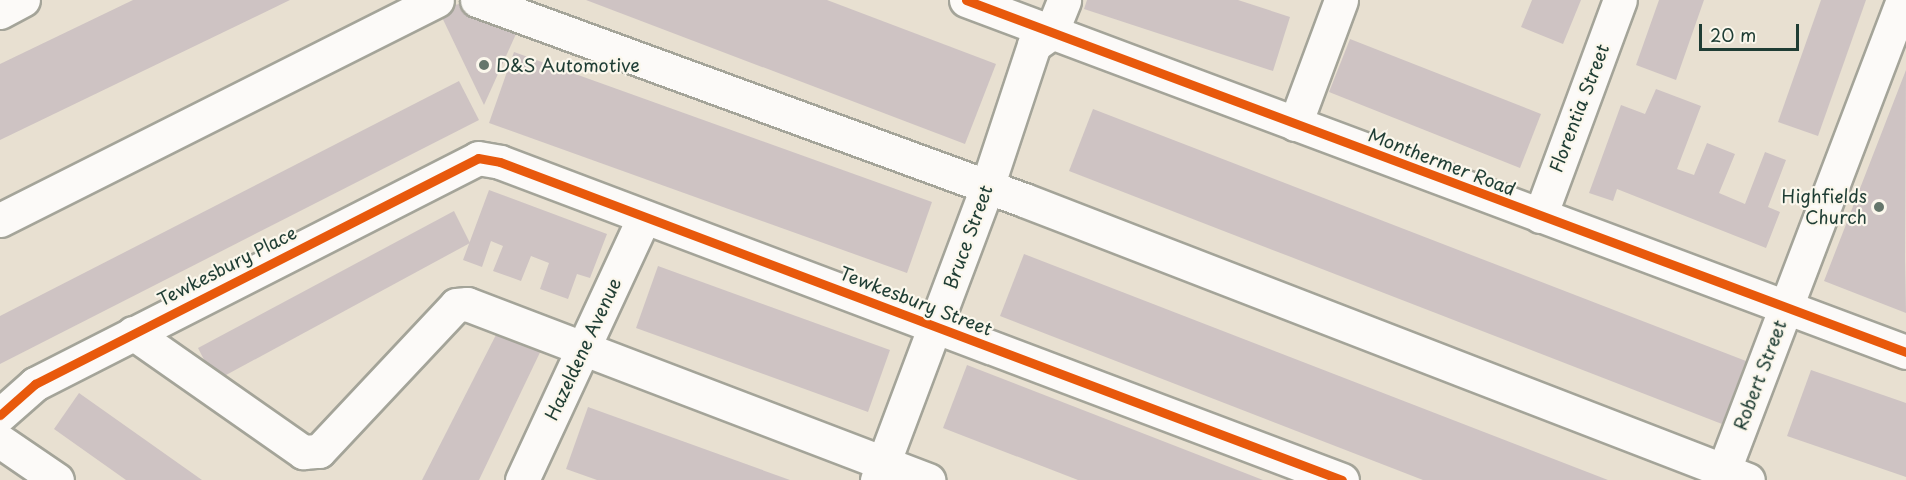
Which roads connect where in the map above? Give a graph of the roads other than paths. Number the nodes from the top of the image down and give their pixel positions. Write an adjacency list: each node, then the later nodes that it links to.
1 (23, 0): 9 (street)
2 (437, 0): 16 (street)
3 (477, 0): 13 (street)
4 (966, 0): 10 (street, Monthermer Road)
5 (1064, 0): 10 (street, Bruce Street)
6 (1341, 0): 11 (street)
7 (1620, 0): 14 (street, Florentia Street)
8 (1903, 0): 17 (street, Robert Street)
9 (0, 12)
10 (1051, 33): 11 (street, Monthermer Road); 13 (street, Bruce Street)
11 (1295, 124): 14 (street, Monthermer Road)
12 (478, 158): 15 (street, Tewkesbury Street); 19 (street, Tewkesbury Place)
13 (987, 188): 18 (street, Bruce Street); 25 (street)
14 (1540, 216): 17 (street, Monthermer Road)
15 (644, 217): 18 (street, Tewkesbury Street); 20 (street, Hazeldene Avenue)
16 (0, 220)
17 (1786, 308): 21 (street, Monthermer Road); 25 (street, Robert Street)
18 (934, 325): 24 (street, Bruce Street); 29 (street, Tewkesbury Street)
19 (133, 333): 20 (street); 22 (street, Tewkesbury Place)
20 (584, 348): 24 (street); 27 (street, Hazeldene Avenue)
21 (1906, 352)
22 (0, 415)
23 (0, 441): 26 (street)
24 (880, 472): 28 (street)
25 (1730, 477)
26 (57, 480)
27 (522, 480)
28 (928, 480)
29 (1342, 480)

